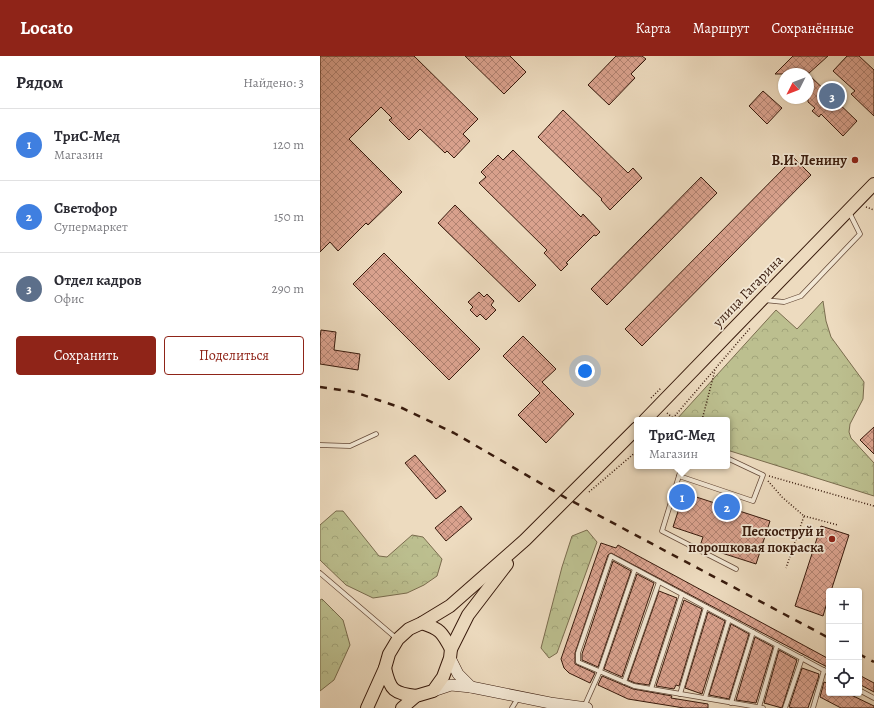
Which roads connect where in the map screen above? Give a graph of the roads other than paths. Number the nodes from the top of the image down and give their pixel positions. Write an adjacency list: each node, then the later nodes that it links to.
1 (872, 191): 2 (main road, улица Гагарина)
2 (848, 210): 3 (main road, улица Гагарина); 3 (lane)
3 (760, 300): 4 (main road, улица Гагарина)
4 (651, 417)
5 (634, 431): 11 (main road)
6 (376, 434): 7 (lane)
7 (320, 445)
8 (730, 459): 10 (lane)
9 (681, 469): 10 (lane)
10 (679, 476): 13 (lane)
11 (525, 540): 19 (main road); 23 (main road)
12 (635, 569): 15 (lane); 27 (lane); 27 (lane)
13 (736, 569)
14 (320, 574): 21 (lane)
15 (659, 582): 16 (lane); 28 (lane)
16 (682, 594): 17 (lane); 30 (lane)
17 (706, 607): 18 (lane); 33 (lane)
18 (729, 619): 20 (lane); 36 (lane)
19 (422, 623): 21 (main road); 23 (main road)
20 (753, 632): 22 (lane); 38 (lane)
21 (398, 639): 25 (main road)
22 (777, 645): 24 (lane); 44 (lane)
23 (450, 653): 29 (main road); 31 (main road)
24 (802, 658): 26 (lane); 45 (lane)
25 (385, 668): 34 (main road); 40 (main road)
26 (824, 670): 46 (lane)
27 (600, 671): 28 (lane); 43 (lane)
28 (624, 682): 30 (lane)
29 (471, 687): 31 (main road); 35 (main road)
30 (651, 689): 33 (lane)
31 (433, 691): 34 (main road)
32 (862, 692): 37 (lane)
33 (680, 694): 36 (lane)
34 (416, 696): 41 (main road)
35 (518, 697): 39 (main road); 42 (lane)
36 (705, 698): 38 (lane)
37 (874, 698)
38 (730, 703): 44 (lane)
39 (549, 706): 43 (main road)
40 (367, 708)
41 (402, 708)
42 (512, 708)
43 (585, 708)
44 (761, 708)
45 (785, 708)
46 (813, 708)

